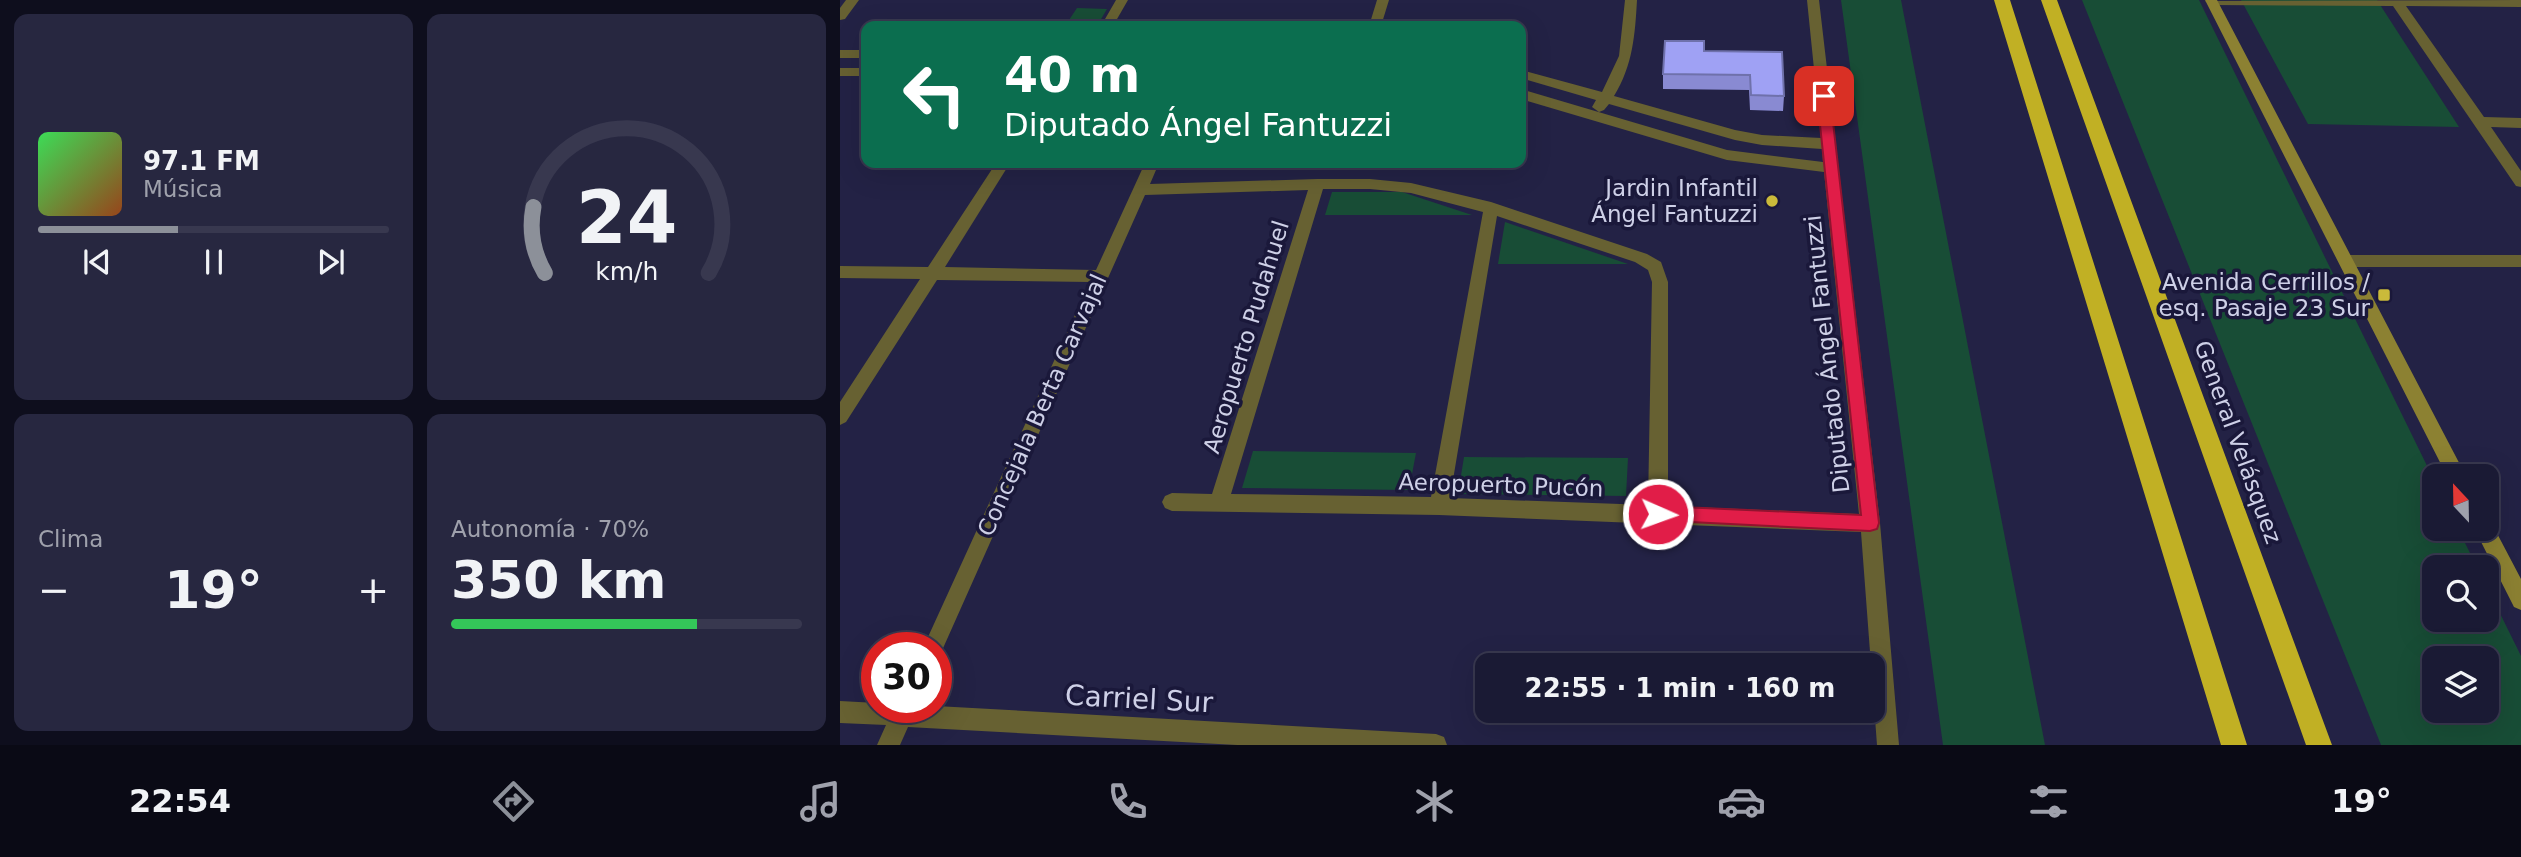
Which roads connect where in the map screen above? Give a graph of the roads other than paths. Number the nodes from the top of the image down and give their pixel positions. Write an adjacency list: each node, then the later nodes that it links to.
1 (853, 0): 11 (street)
2 (1122, 0): 12 (street)
3 (1384, 0): 13 (street)
4 (1631, 0): 20 (street)
5 (1812, 0): 24 (street, Diputado Ángel Fantuzzi)
6 (2002, 0): 56 (highway)
7 (2049, 0): 57 (highway, General Velásquez)
8 (2211, 0): 9 (street); 32 (street)
9 (2395, 1): 10 (street); 22 (street)
10 (2521, 3)
11 (840, 16)
12 (1110, 21)
13 (1377, 21)
14 (840, 54): 15 (street)
15 (861, 54)
16 (840, 72): 17 (street)
17 (861, 72)
18 (1526, 75): 20 (street)
19 (1526, 95): 21 (street)
20 (1605, 98): 21 (street); 24 (street)
21 (1592, 115): 27 (street)
22 (2479, 122): 23 (street); 28 (street)
23 (2521, 122)
24 (1829, 144): 27 (street, Diputado Ángel Fantuzzi)
25 (1000, 168): 35 (street)
26 (1150, 168): 30 (street, Concejala Berta Carvajal)
27 (1832, 168): 43 (street, Diputado Ángel Fantuzzi)
28 (2521, 183)
29 (1317, 184): 30 (street); 31 (street); 40 (street, Aeropuerto Pudahuel)
30 (1139, 190): 36 (street, Concejala Berta Carvajal)
31 (1491, 208): 41 (street); 42 (street)
32 (2347, 261): 33 (street); 38 (street)
33 (2521, 261)
34 (840, 272): 35 (street)
35 (932, 274): 36 (street); 37 (street)
36 (1101, 276): 46 (street, Concejala Berta Carvajal)
37 (840, 417)
38 (2451, 464)
39 (1172, 502): 40 (street, Aeropuerto Pucón)
40 (1219, 503): 41 (street, Aeropuerto Pucón)
41 (1439, 506): 42 (street, Aeropuerto Pucón)
42 (1658, 514): 43 (street, Aeropuerto Pucón)
43 (1870, 523): 55 (street, Diputado Ángel Fantuzzi)
44 (2491, 541): 45 (street)
45 (2521, 600)
46 (940, 632)
47 (840, 712): 48 (street, Carriel Sur)
48 (861, 712)
49 (952, 716): 51 (street, Carriel Sur)
50 (898, 723): 53 (street)
51 (1163, 738): 52 (street, Carriel Sur)
52 (1402, 744): 54 (street, Carriel Sur)
53 (888, 745)
54 (1436, 745)
55 (1888, 745)
56 (2234, 745)
57 (2319, 745)

